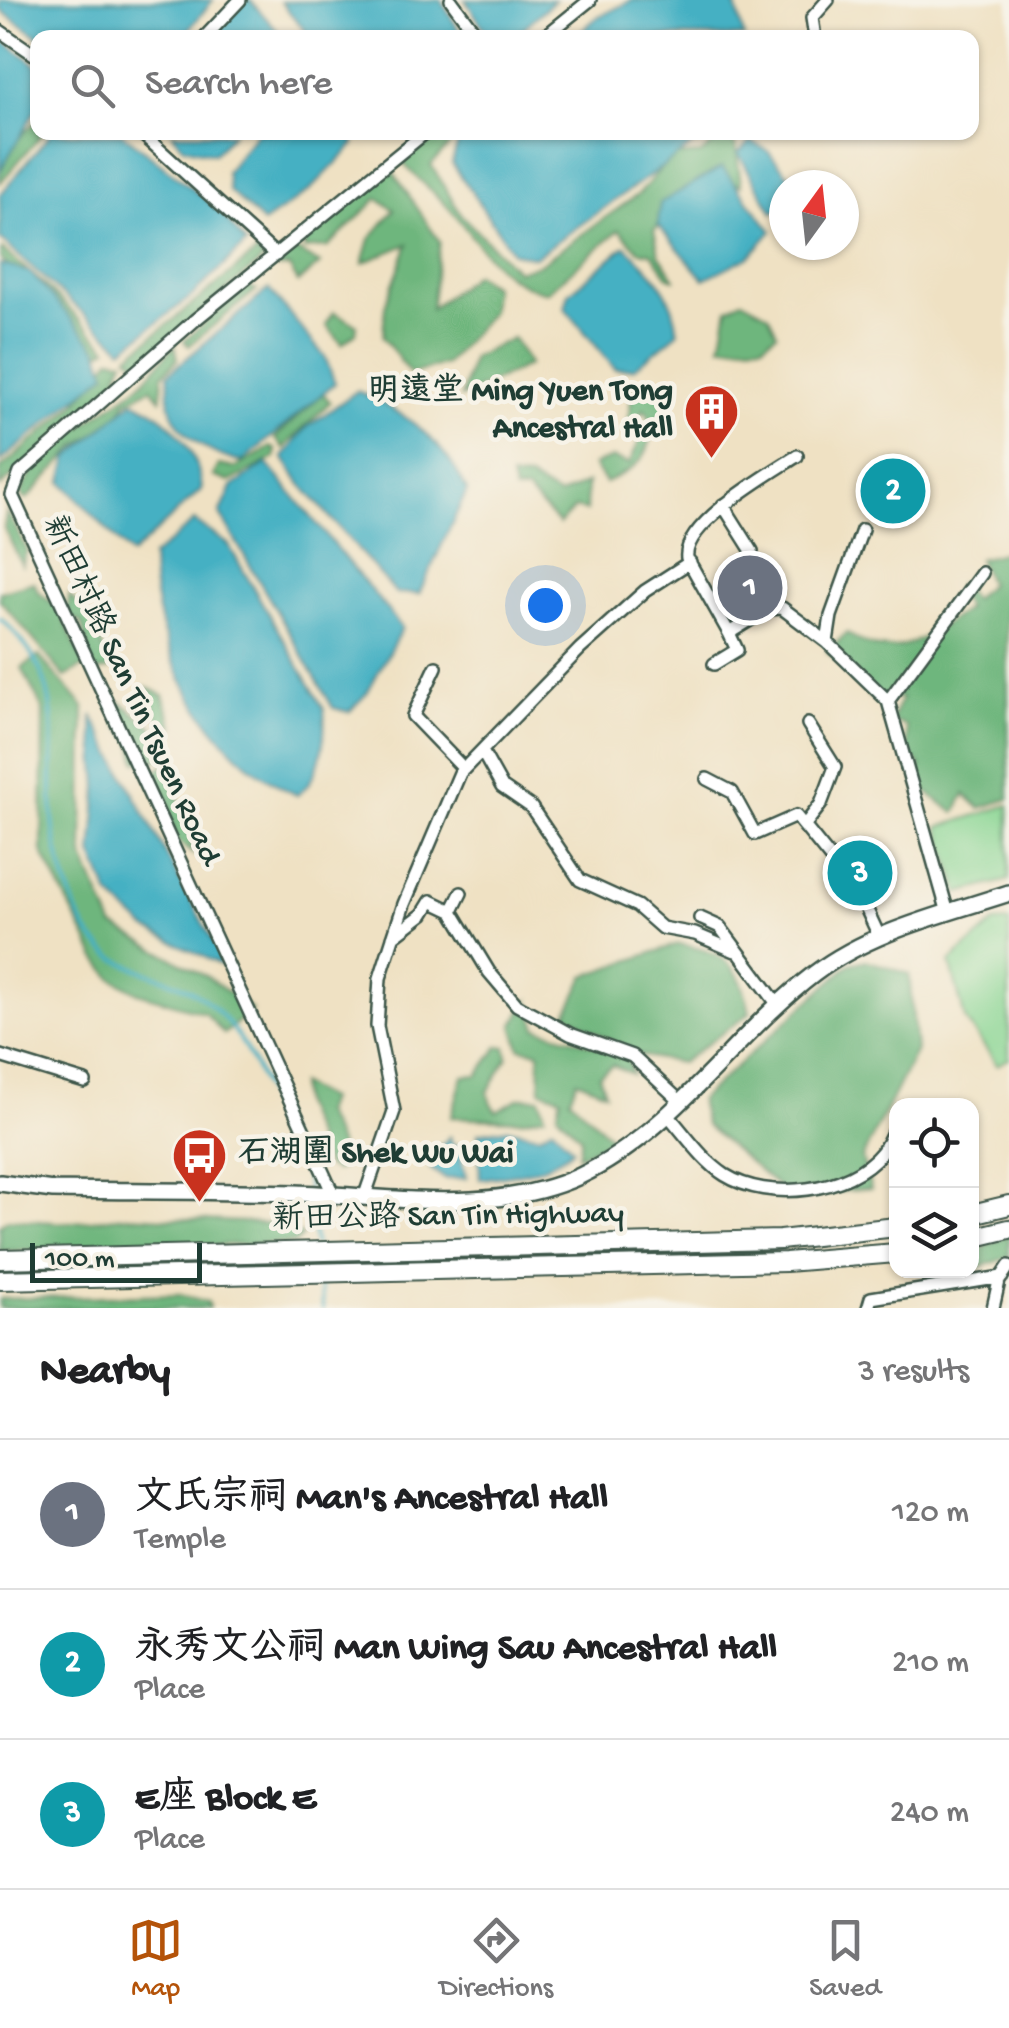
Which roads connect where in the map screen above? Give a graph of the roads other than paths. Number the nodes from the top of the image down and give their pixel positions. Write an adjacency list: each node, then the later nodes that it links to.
1 (240, 0): 5 (street)
2 (451, 0): 6 (street)
3 (590, 0): 7 (street)
4 (828, 0): 8 (street)
5 (212, 30)
6 (473, 30)
7 (554, 30)
8 (814, 30)
9 (0, 31): 10 (street)
10 (30, 52)
11 (149, 140): 13 (street)
12 (416, 140): 13 (street, 新田村路 San Tin Tsuen Road)
13 (276, 255): 15 (street, 新田村路 San Tin Tsuen Road)
14 (797, 456): 17 (street)
15 (15, 483): 16 (street); 47 (street, 新田村路 San Tin Tsuen Road)
16 (0, 492)
17 (723, 505): 19 (street); 20 (street)
18 (862, 530): 23 (street)
19 (752, 551)
20 (690, 562): 22 (street); 28 (street)
21 (982, 574): 26 (street)
22 (729, 633): 23 (street); 24 (street)
23 (827, 642): 26 (street)
24 (714, 664)
25 (436, 666): 29 (street)
26 (888, 701): 35 (street)
27 (808, 724): 31 (street)
28 (484, 753): 29 (street); 39 (street)
29 (464, 770): 38 (street)
30 (707, 779): 31 (street)
31 (804, 826): 37 (street)
32 (461, 893): 34 (street)
33 (1009, 893): 35 (main road)
34 (452, 910): 38 (street); 43 (street)
35 (948, 913): 37 (main road)
36 (700, 918): 39 (street)
37 (879, 936): 40 (main road)
38 (393, 937): 48 (street)
39 (735, 951): 40 (street)
40 (778, 1005): 43 (main road)
41 (0, 1056): 42 (street)
42 (85, 1082)
43 (680, 1101): 44 (main road)
44 (667, 1114): 45 (street); 48 (main road)
45 (889, 1138)
46 (0, 1183): 47 (main road)
47 (329, 1194): 48 (main road)
48 (365, 1196)
49 (1009, 1205): 50 (highway)
50 (979, 1212)
51 (889, 1228): 55 (highway, 新田公路 San Tin Highway)
52 (1009, 1229): 53 (highway)
53 (979, 1236)
54 (889, 1254): 57 (highway, 新田公路 San Tin Highway)
55 (0, 1258)
56 (1005, 1272): 58 (street); 59 (street)
57 (0, 1280)
58 (868, 1308)
59 (993, 1308)

